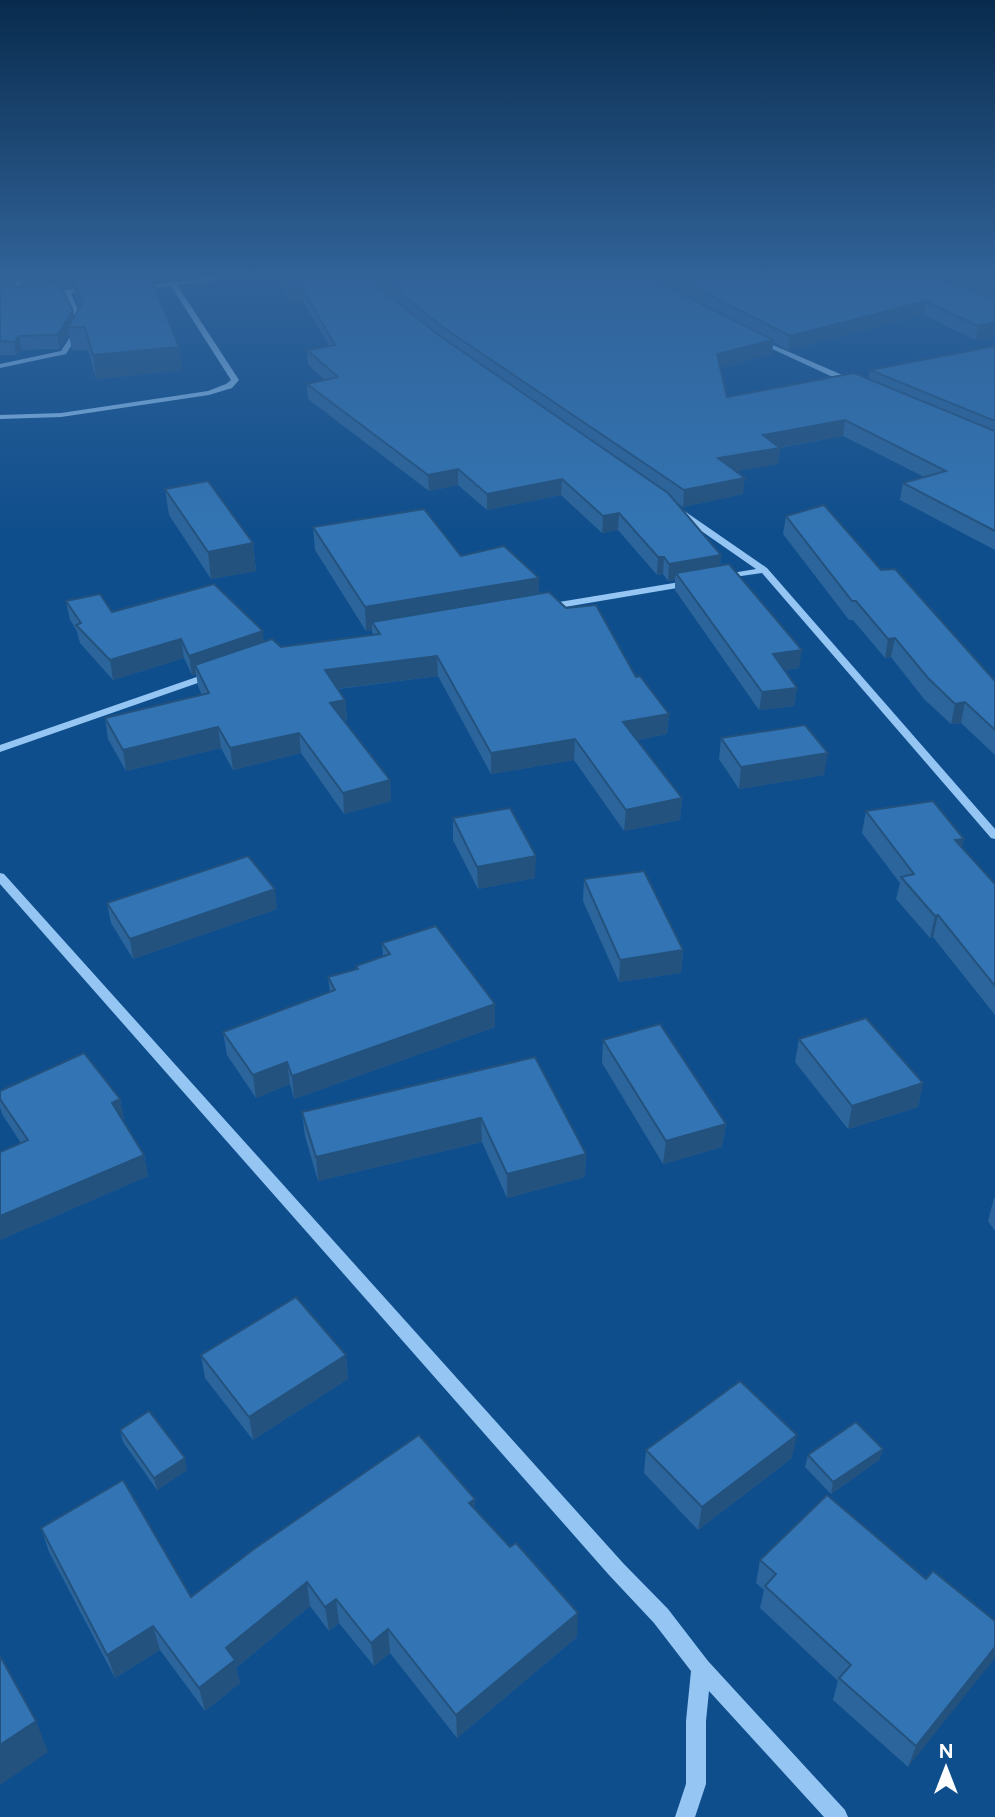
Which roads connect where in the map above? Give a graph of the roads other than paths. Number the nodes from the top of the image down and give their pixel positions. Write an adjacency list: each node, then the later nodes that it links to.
1 (224, 363): 4 (street)
2 (808, 363): 3 (street)
3 (855, 384)
4 (0, 417)
5 (664, 500): 6 (street)
6 (764, 570): 7 (street); 10 (street)
7 (533, 609)
8 (223, 671): 9 (street)
9 (0, 749)
10 (995, 836)
11 (0, 877): 12 (street)
12 (701, 1668): 13 (street); 14 (street)
13 (685, 1817)
14 (838, 1817)

